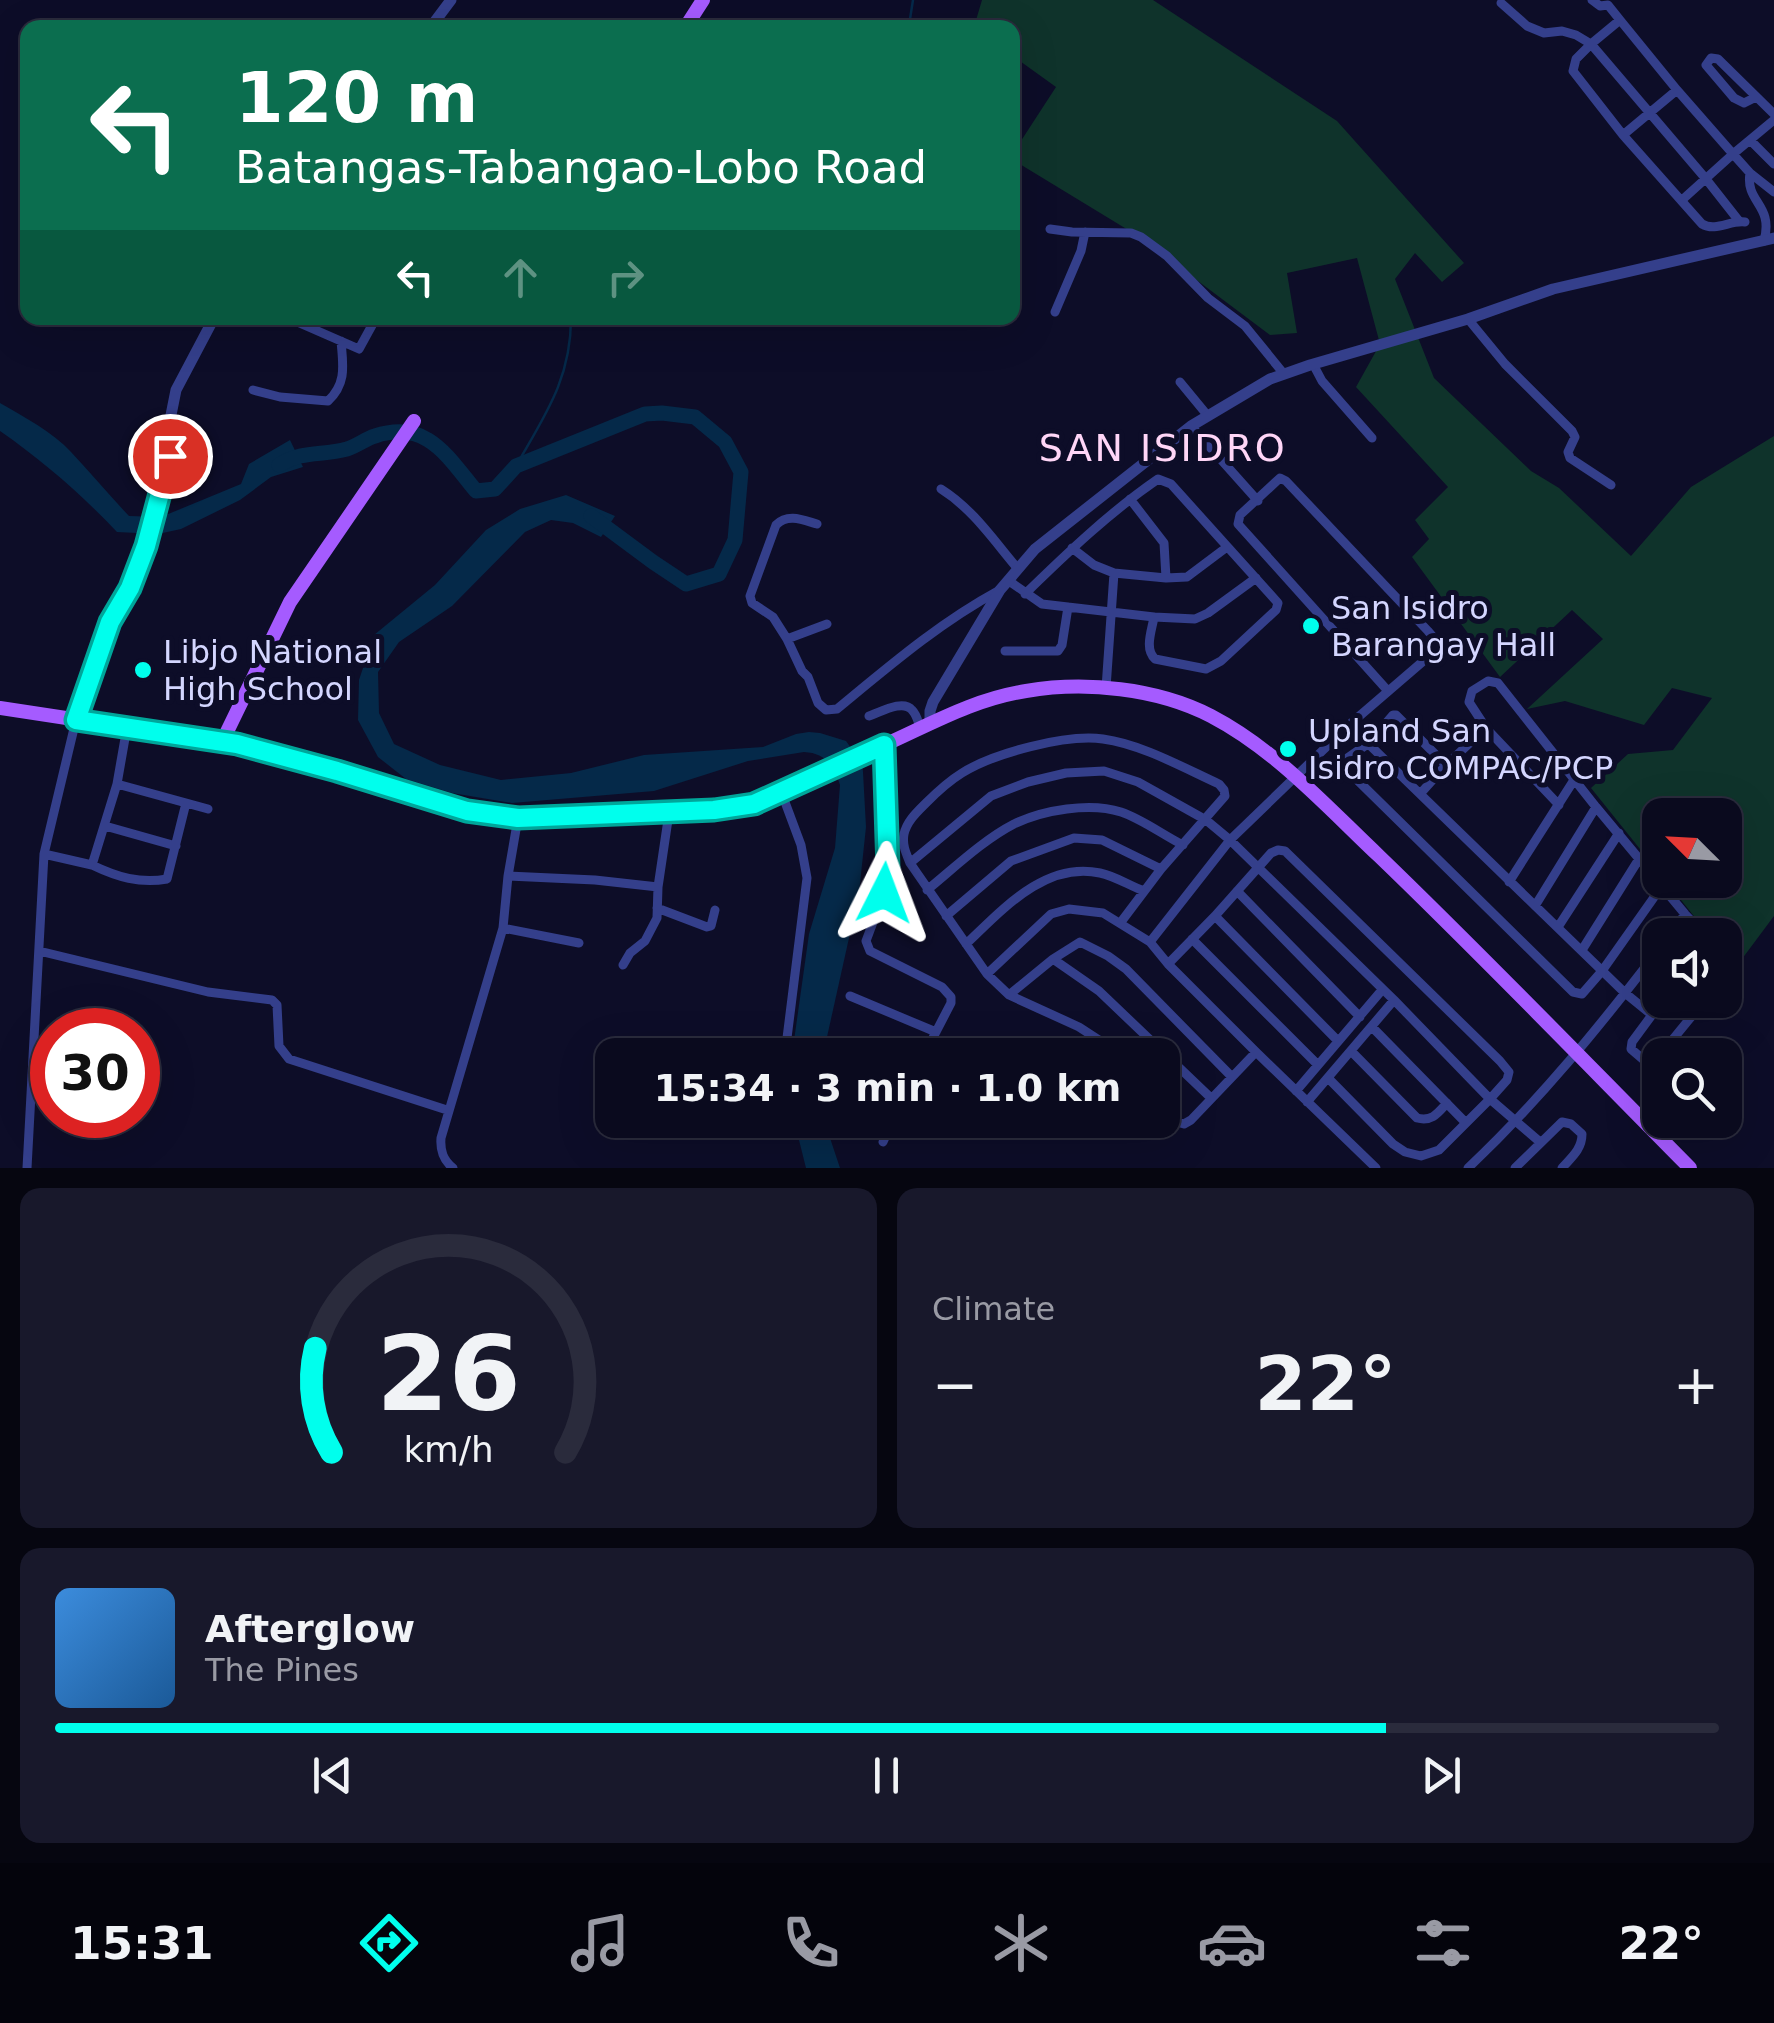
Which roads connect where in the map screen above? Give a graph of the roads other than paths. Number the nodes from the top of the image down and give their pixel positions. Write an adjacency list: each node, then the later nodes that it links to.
1 (1592, 0): 2 (street)
2 (1610, 2): 4 (street)
3 (1501, 3): 5 (street)
4 (1620, 20): 5 (street); 6 (street)
5 (1591, 44): 8 (street); 10 (street)
6 (1677, 90): 8 (street); 12 (street)
7 (1756, 97): 7 (street); 9 (street)
8 (1650, 112): 10 (street); 15 (street)
9 (1774, 117): 11 (street)
10 (1623, 135): 17 (street)
11 (1750, 140): 12 (street); 13 (street)
12 (1733, 154): 14 (street); 15 (street)
13 (1774, 164)
14 (1750, 173): 16 (street); 20 (street)
15 (1706, 178): 17 (street); 17 (street)
16 (1774, 192)
17 (1682, 200)
18 (1050, 229): 19 (street)
19 (1085, 232): 21 (street); 28 (street)
20 (1771, 241): 22 (street)
21 (1055, 312)
22 (1468, 319): 27 (street); 35 (street)
23 (211, 325): 58 (street)
24 (304, 325): 26 (street)
25 (372, 325): 26 (street)
26 (341, 341): 30 (street)
27 (1313, 364): 28 (street); 34 (street)
28 (1284, 374): 31 (street)
29 (1180, 382): 31 (street)
30 (253, 390)
31 (1208, 416): 33 (street)
32 (414, 421): 63 (main road)
33 (1191, 426): 38 (street); 42 (street)
34 (1372, 438)
35 (1611, 485)
36 (941, 489): 42 (street)
37 (1130, 498): 40 (street); 41 (street); 44 (street)
38 (1258, 501): 55 (street); 55 (street)
39 (818, 524): 52 (street)
40 (1227, 547): 44 (street); 45 (street)
41 (1072, 548): 43 (street); 47 (street)
42 (1018, 570): 46 (street)
43 (1114, 572): 44 (street); 49 (street)
44 (1166, 578)
45 (1256, 578): 50 (street); 50 (street)
46 (1004, 586): 47 (street); 52 (street); 59 (street)
47 (1025, 594): 48 (street)
48 (1068, 608): 49 (street); 53 (street)
49 (1112, 611): 50 (street); 54 (street)
50 (1154, 617)
51 (827, 624): 52 (street)
52 (788, 639)
53 (1004, 652)
54 (1106, 688): 59 (main road); 67 (main road)
55 (1388, 691): 60 (street)
56 (0, 708): 58 (main road)
57 (869, 716): 59 (street)
58 (76, 720): 61 (main road); 84 (street)
59 (925, 725): 65 (main road)
60 (1350, 725): 64 (street); 67 (street)
61 (127, 727): 63 (main road); 69 (street)
62 (1486, 728): 66 (street); 68 (street); 73 (street)
63 (222, 742): 77 (main road)
64 (1368, 743): 66 (street); 71 (street); 119 (street)
65 (884, 745): 70 (main road); 132 (street)
66 (1446, 765): 71 (street)
67 (1294, 776): 81 (street); 140 (main road)
68 (1574, 780): 73 (street); 74 (street)
69 (117, 784): 72 (street); 79 (street)
70 (782, 794): 76 (main road); 133 (street)
71 (1420, 794): 92 (street)
72 (186, 803): 75 (street); 82 (street)
73 (1559, 805): 92 (street)
74 (1596, 807): 80 (street); 99 (street)
75 (208, 809)
76 (668, 813): 77 (main road); 93 (street)
77 (518, 818): 91 (street)
78 (1206, 820): 81 (street); 83 (street); 87 (street); 87 (street)
79 (105, 826): 82 (street); 88 (street)
80 (1619, 833): 85 (street); 108 (street)
81 (1230, 840): 89 (street); 111 (street)
82 (176, 846): 88 (street)
83 (1182, 846): 90 (street); 94 (street)
84 (44, 854): 88 (street); 115 (street)
85 (1639, 858): 86 (street); 114 (street)
86 (1642, 862)
87 (910, 863): 94 (street)
88 (92, 865)
89 (1258, 868): 95 (street); 122 (street); 147 (street)
90 (1161, 869): 96 (street); 103 (street)
91 (508, 876): 93 (street); 109 (street)
92 (1509, 882): 99 (street)
93 (658, 887): 100 (street)
94 (927, 890): 103 (street)
95 (1237, 891): 104 (street); 128 (street)
96 (1144, 892): 107 (street); 113 (street)
97 (1654, 898): 119 (street)
98 (1672, 898): 102 (street)
99 (1535, 906): 108 (street)
100 (657, 908): 101 (street); 118 (street)
101 (715, 910)
102 (1685, 914): 105 (street); 106 (street)
103 (946, 916): 113 (street)
104 (1215, 916): 110 (street); 137 (street)
105 (1682, 918)
106 (1689, 918)
107 (1121, 922): 111 (street); 121 (street)
108 (1558, 926): 114 (street)
109 (504, 928): 112 (street); 150 (street)
110 (1192, 939): 117 (street); 142 (street)
111 (1150, 942): 117 (street)
112 (579, 943)
113 (966, 944): 121 (street)
114 (1582, 950): 119 (street)
115 (39, 951): 150 (street); 157 (street)
116 (1053, 959): 124 (street); 143 (street); 146 (street)
117 (1168, 964): 139 (street)
118 (623, 966)
119 (1602, 971): 123 (street)
120 (1642, 971): 123 (street)
121 (987, 974): 124 (street)
122 (1382, 990): 126 (street); 128 (street)
123 (1625, 993): 127 (street); 140 (street)
124 (1008, 995): 135 (street)
125 (850, 996): 132 (street)
126 (1394, 1000): 131 (street); 147 (street)
127 (1642, 1007)
128 (1360, 1017): 137 (street)
129 (1649, 1018): 141 (street)
130 (1690, 1018): 136 (street)
131 (1372, 1027): 138 (street); 149 (street)
132 (936, 1032): 134 (street)
133 (787, 1038)
134 (933, 1038)
135 (1096, 1038)
136 (1674, 1038)
137 (1338, 1041): 142 (street)
138 (1351, 1051): 144 (street); 149 (street)
139 (1256, 1052): 143 (street); 145 (street)
140 (1577, 1054): 153 (street); 163 (main road)
141 (1642, 1058)
142 (1318, 1065): 145 (street)
143 (1232, 1076): 146 (street)
144 (1328, 1078): 148 (street); 152 (street)
145 (1296, 1091): 148 (street)
146 (1211, 1098): 151 (street)
147 (1490, 1099): 152 (street); 153 (street)
148 (1308, 1102): 159 (street)
149 (1447, 1103): 152 (street)
150 (448, 1110): 158 (street)
151 (1180, 1123)
152 (1466, 1123)
153 (1516, 1123): 156 (street); 160 (street)
154 (885, 1138): 155 (street)
155 (883, 1142)
156 (1540, 1142): 161 (street); 162 (street)
157 (27, 1168)
158 (453, 1168)
159 (1376, 1168)
160 (1468, 1168)
161 (1516, 1168)
162 (1562, 1168)
163 (1690, 1168)

